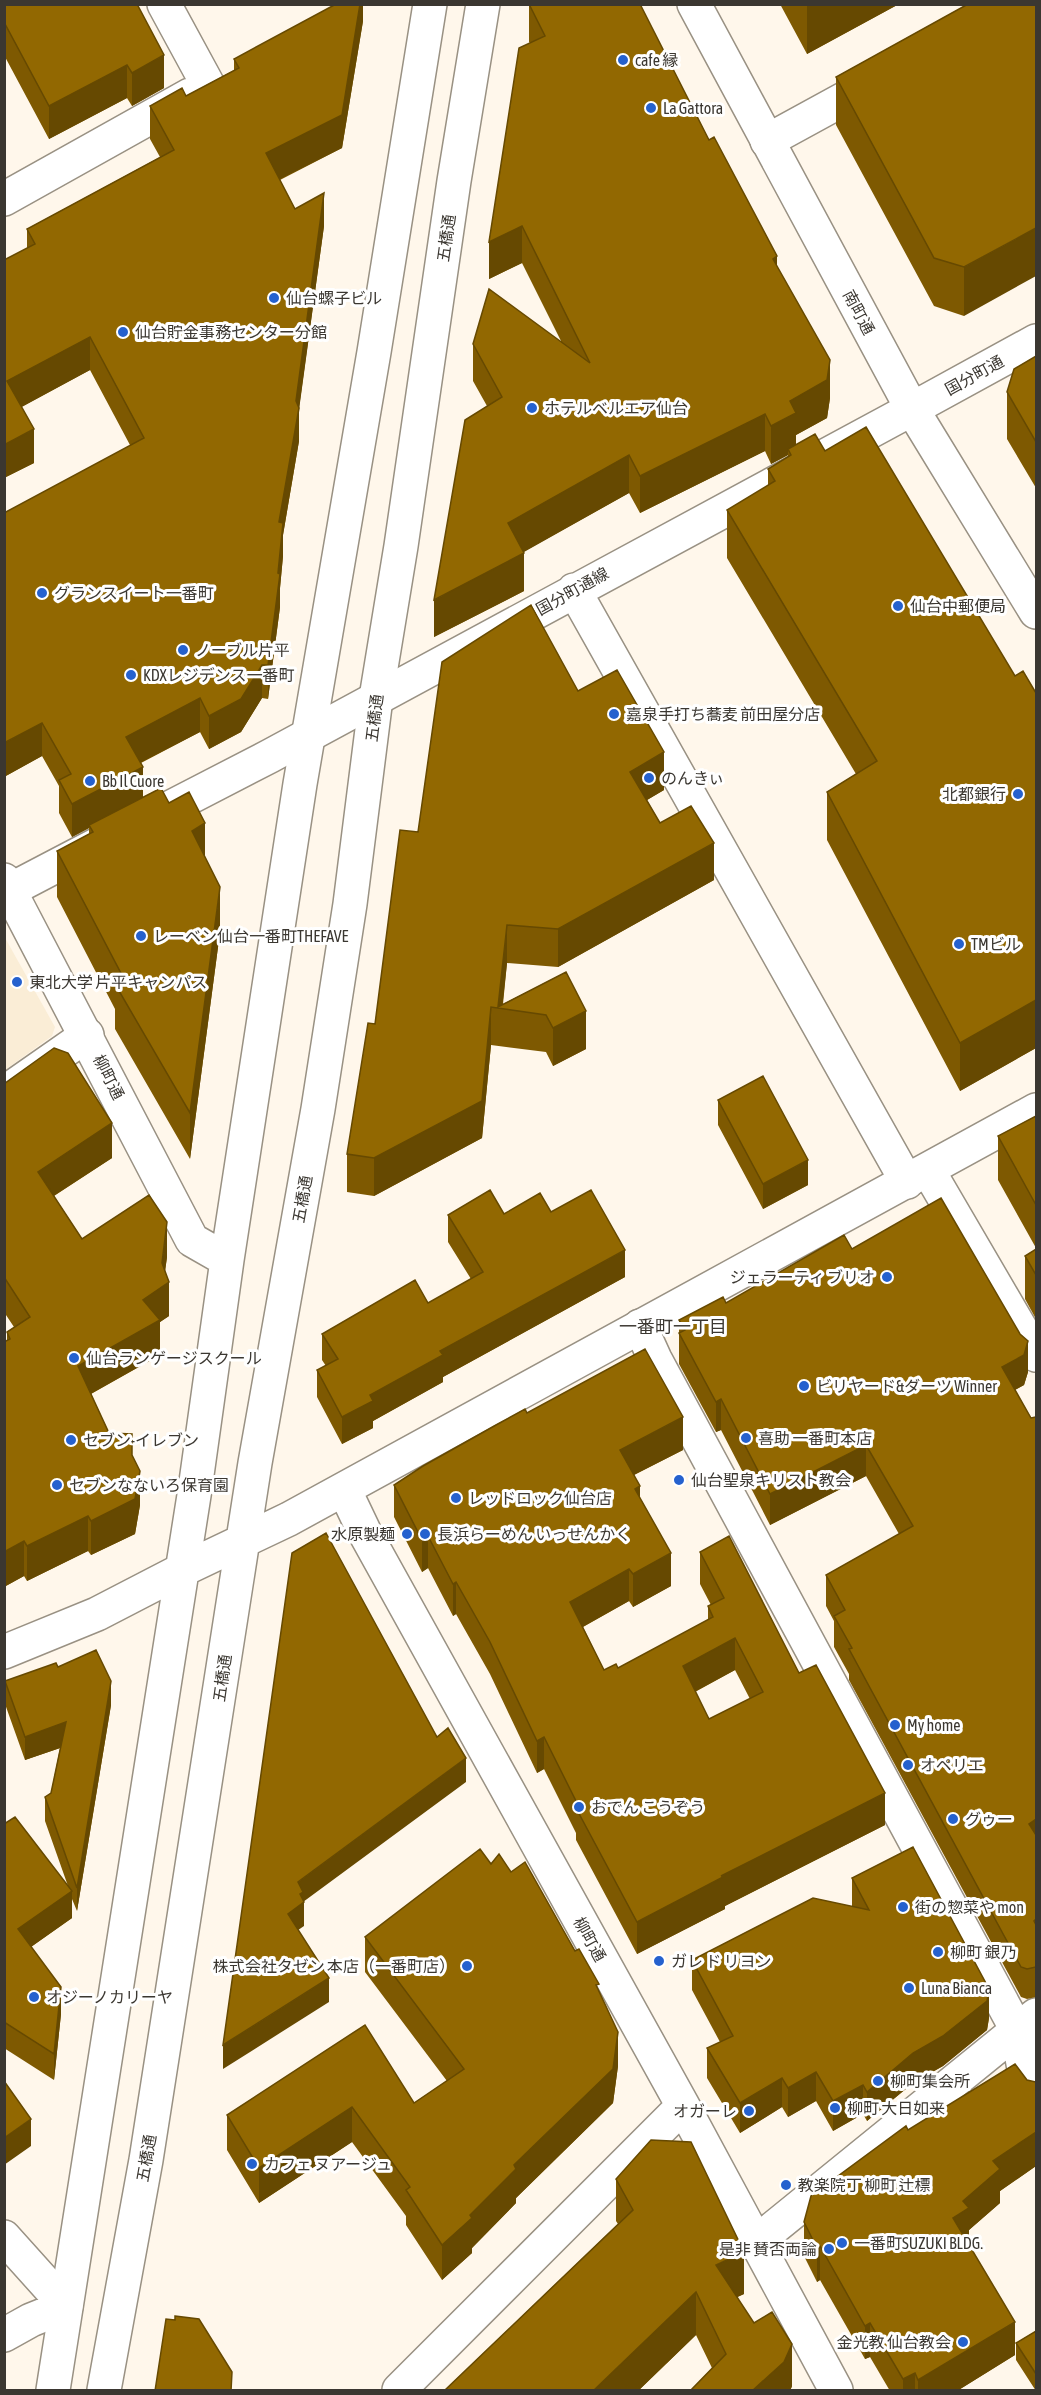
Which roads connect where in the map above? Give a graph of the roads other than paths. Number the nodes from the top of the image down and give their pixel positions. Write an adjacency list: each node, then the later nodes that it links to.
1 (164, 4): 7 (street)
2 (430, 4): 13 (street)
3 (483, 4): 12 (street, 五橋通)
4 (694, 4): 6 (street, 南町通)
5 (905, 66): 6 (street)
6 (767, 141): 9 (street, 南町通)
7 (4, 199)
8 (1036, 341): 9 (street, 国分町通)
9 (912, 409): 10 (street, 国分町通線); 11 (street, 南町通)
10 (574, 590): 12 (street, 国分町通線); 18 (street)
11 (1036, 612)
12 (376, 698): 13 (street, 国分町通線); 23 (street, 五橋通)
13 (310, 735): 14 (street, 国分町通線); 19 (street)
14 (7, 885): 15 (street, 柳町通)
15 (87, 1035): 16 (street); 19 (street, 柳町通)
16 (4, 1094)
17 (1036, 1110): 18 (street)
18 (918, 1176): 20 (street); 21 (street)
19 (227, 1260): 24 (street)
20 (640, 1326): 22 (street); 26 (street)
21 (1036, 1355)
22 (344, 1488): 23 (street); 28 (street, 柳町通)
23 (244, 1541): 24 (street); 35 (street, 五橋通)
24 (182, 1570): 25 (street); 31 (street)
25 (4, 1652)
26 (1027, 2023): 27 (street); 30 (street)
27 (1036, 2097)
28 (683, 2106): 30 (street, 柳町通); 36 (street)
29 (4, 2237): 31 (street)
30 (755, 2243): 33 (street, 柳町通)
31 (66, 2306): 32 (street); 34 (street)
32 (4, 2335)
33 (830, 2388)
34 (53, 2391)
35 (104, 2391)
36 (399, 2391)

